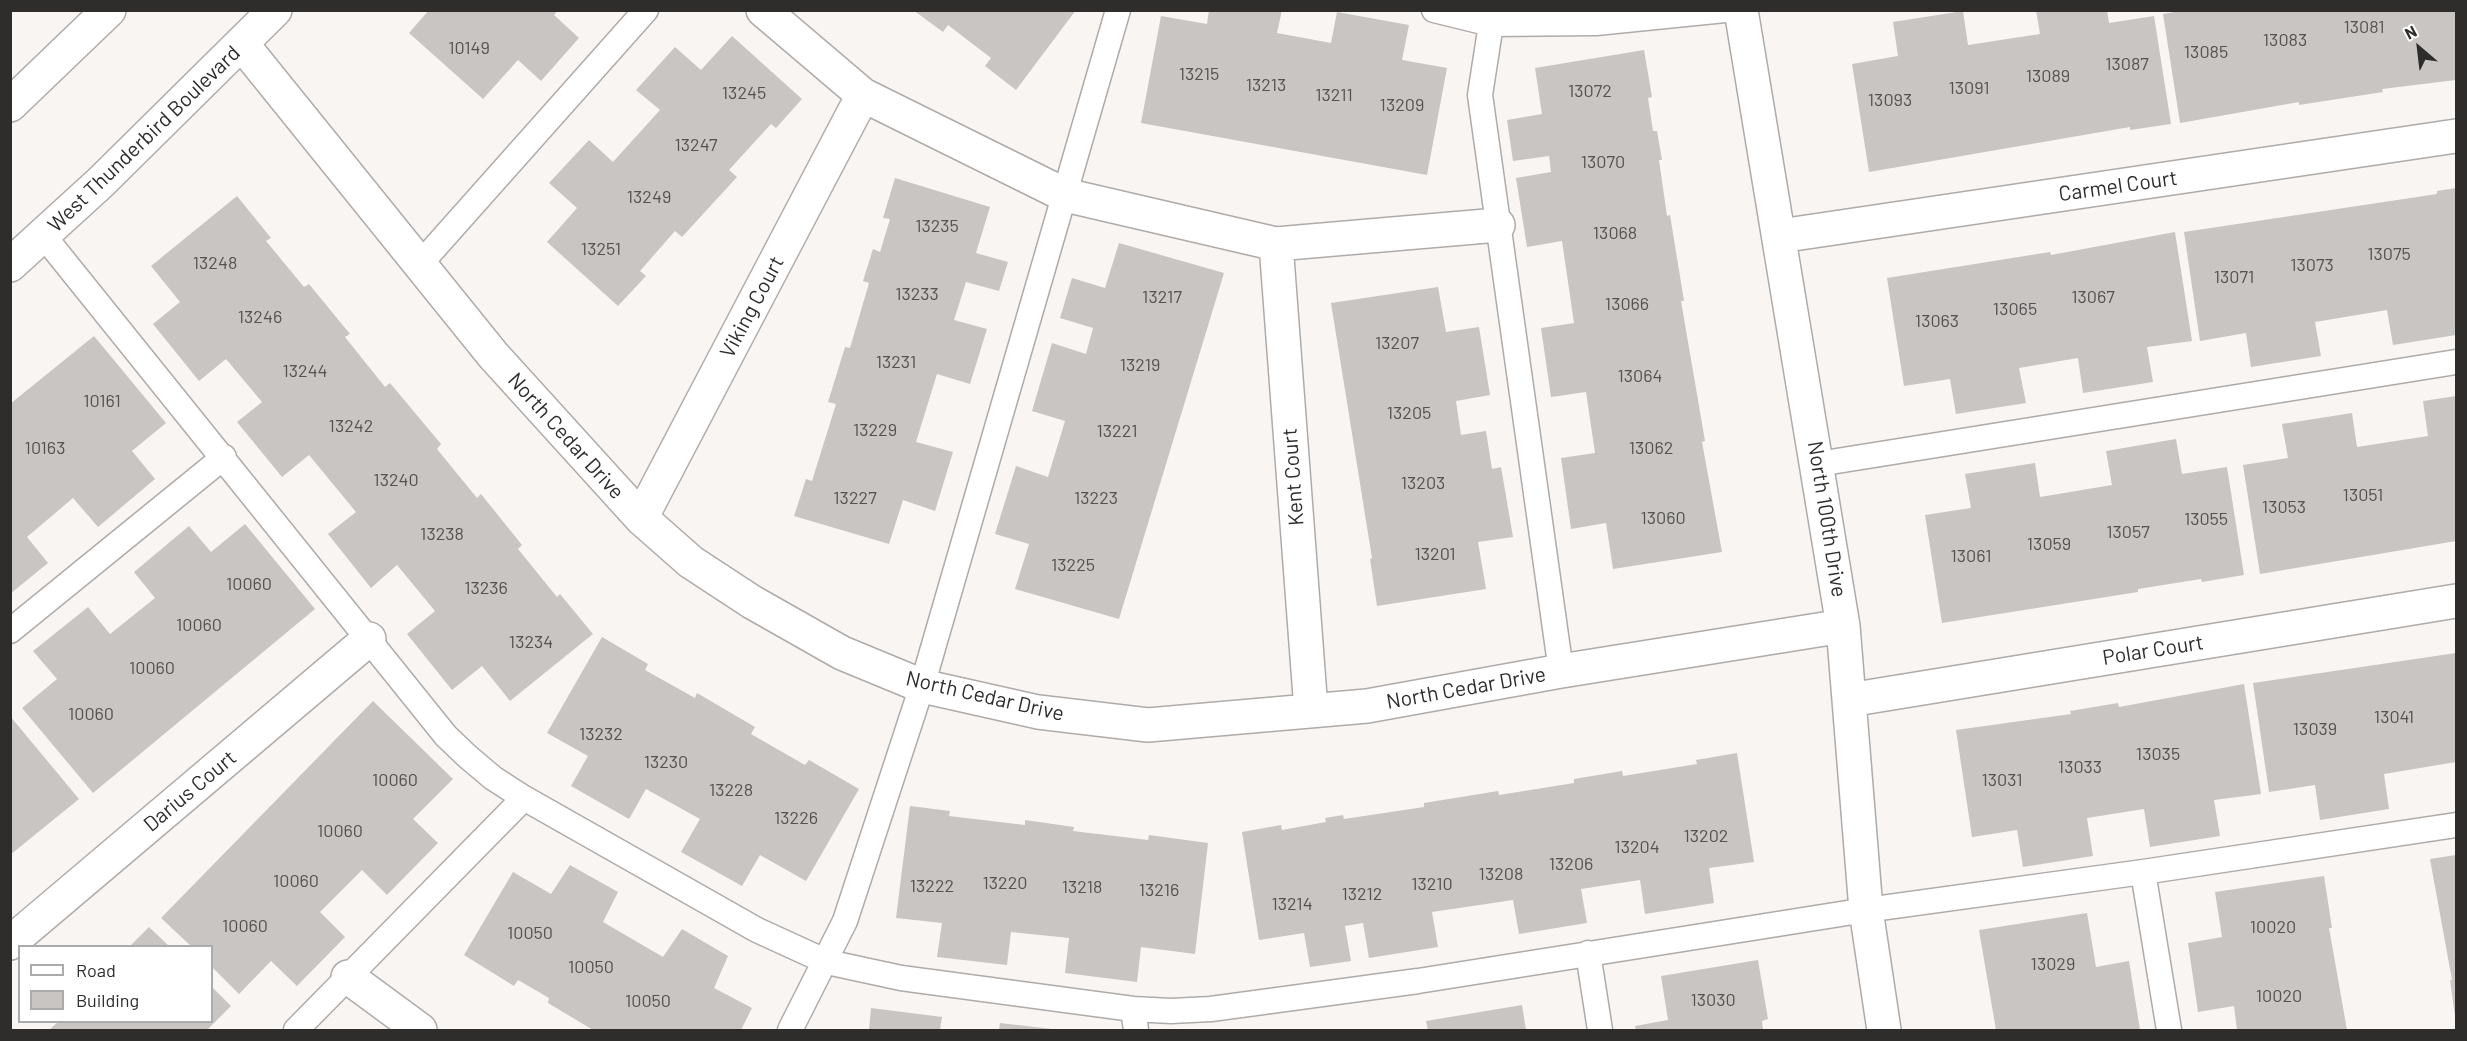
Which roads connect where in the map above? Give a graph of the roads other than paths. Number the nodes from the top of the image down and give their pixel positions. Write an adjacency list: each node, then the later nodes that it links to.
1 (109, 10): 12 (street)
2 (275, 10): 10 (street, West Thunderbird Boulevard)
3 (646, 10): 19 (lane)
4 (764, 10): 11 (street)
5 (1119, 10): 14 (lane)
6 (1434, 10): 9 (lane)
7 (1725, 10): 9 (lane)
8 (1741, 10): 17 (street, North 100th Drive)
9 (1491, 24): 15 (lane)
10 (242, 44): 16 (street, West Thunderbird Boulevard); 19 (street, North Cedar Drive)
11 (863, 95): 14 (street); 24 (street, Viking Court)
12 (10, 105)
13 (2457, 135): 17 (street, Carmel Court)
14 (1065, 195): 18 (street); 30 (lane)
15 (1498, 225): 18 (street); 29 (lane)
16 (43, 235): 20 (street, West Thunderbird Boulevard); 22 (lane)
17 (1780, 236): 23 (street, North 100th Drive)
18 (1276, 244): 32 (street, Kent Court)
19 (421, 263): 24 (street, North Cedar Drive)
20 (10, 265)
21 (2457, 362): 23 (lane)
22 (224, 457): 27 (lane); 28 (lane)
23 (1818, 464): 26 (street, North 100th Drive)
24 (641, 518): 30 (street, North Cedar Drive)
25 (2457, 601): 31 (street, Polar Court)
26 (1843, 626): 29 (street, North Cedar Drive); 31 (street, North 100th Drive)
27 (10, 631)
28 (369, 639): 33 (lane); 37 (street, Darius Court)
29 (1561, 670): 32 (street, North Cedar Drive)
30 (922, 686): 32 (street, North Cedar Drive); 39 (lane)
31 (1849, 700): 36 (street, North 100th Drive)
32 (1311, 710)
33 (524, 798): 39 (lane); 40 (lane)
34 (2457, 825): 35 (lane)
35 (2143, 873): 36 (lane); 47 (lane)
36 (1866, 910): 38 (lane); 46 (street, North 100th Drive)
37 (10, 944)
38 (1588, 953): 41 (lane); 45 (lane)
39 (826, 962): 41 (lane); 44 (lane)
40 (348, 977): 42 (lane); 43 (street)
41 (1135, 1020)
42 (296, 1030)
43 (420, 1030)
44 (790, 1030)
45 (1600, 1030)
46 (1884, 1030)
47 (2169, 1030)

